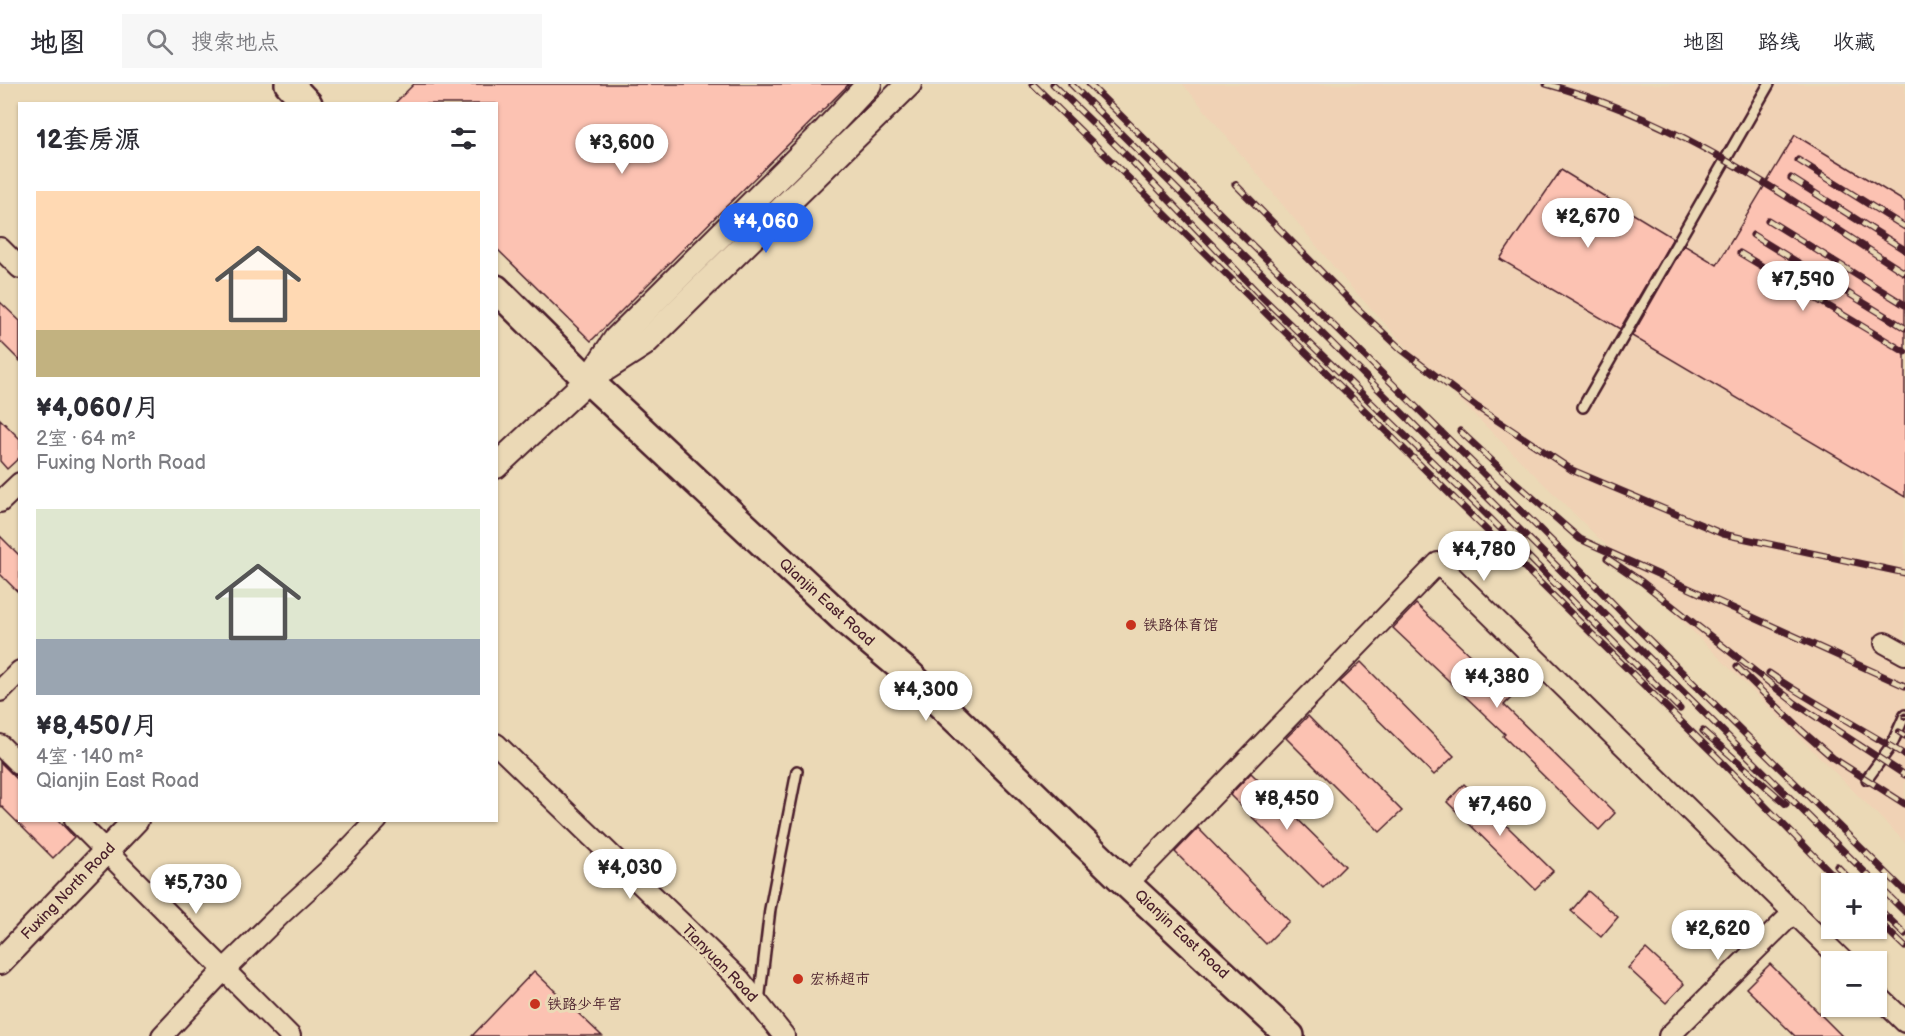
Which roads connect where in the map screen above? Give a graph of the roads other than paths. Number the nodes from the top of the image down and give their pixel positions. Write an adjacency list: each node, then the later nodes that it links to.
1 (289, 84): 5 (main road)
2 (869, 84): 7 (street)
3 (909, 84): 7 (street)
4 (1769, 84): 8 (lane)
5 (306, 102)
6 (498, 291): 7 (main road, Qianjin East Road)
7 (588, 380): 9 (street); 26 (main road, Qianjin East Road)
8 (1583, 407)
9 (498, 464)
10 (18, 485): 11 (street)
11 (0, 502)
12 (1885, 643): 13 (street)
13 (1905, 654)
14 (18, 673): 15 (street)
15 (0, 691)
16 (1905, 715): 21 (lane)
17 (0, 745): 19 (street)
18 (498, 746): 31 (street, Tianyuan Road)
19 (18, 763)
20 (798, 771): 31 (lane)
21 (1867, 779)
22 (77, 822): 25 (street)
23 (134, 822): 25 (street, Fuxing North Road)
24 (375, 822): 30 (street)
25 (106, 852): 29 (street, Fuxing North Road); 30 (street)
26 (1127, 884): 27 (street); 37 (main road, Qianjin East Road)
27 (1794, 912): 28 (street); 38 (street)
28 (1833, 951)
29 (0, 962)
30 (224, 970): 34 (street); 35 (street)
31 (759, 1002): 36 (street, Tianyuan Road)
32 (1887, 1005): 33 (street)
33 (1905, 1022)
34 (162, 1036)
35 (290, 1036)
36 (784, 1036)
37 (1290, 1036)
38 (1669, 1036)

